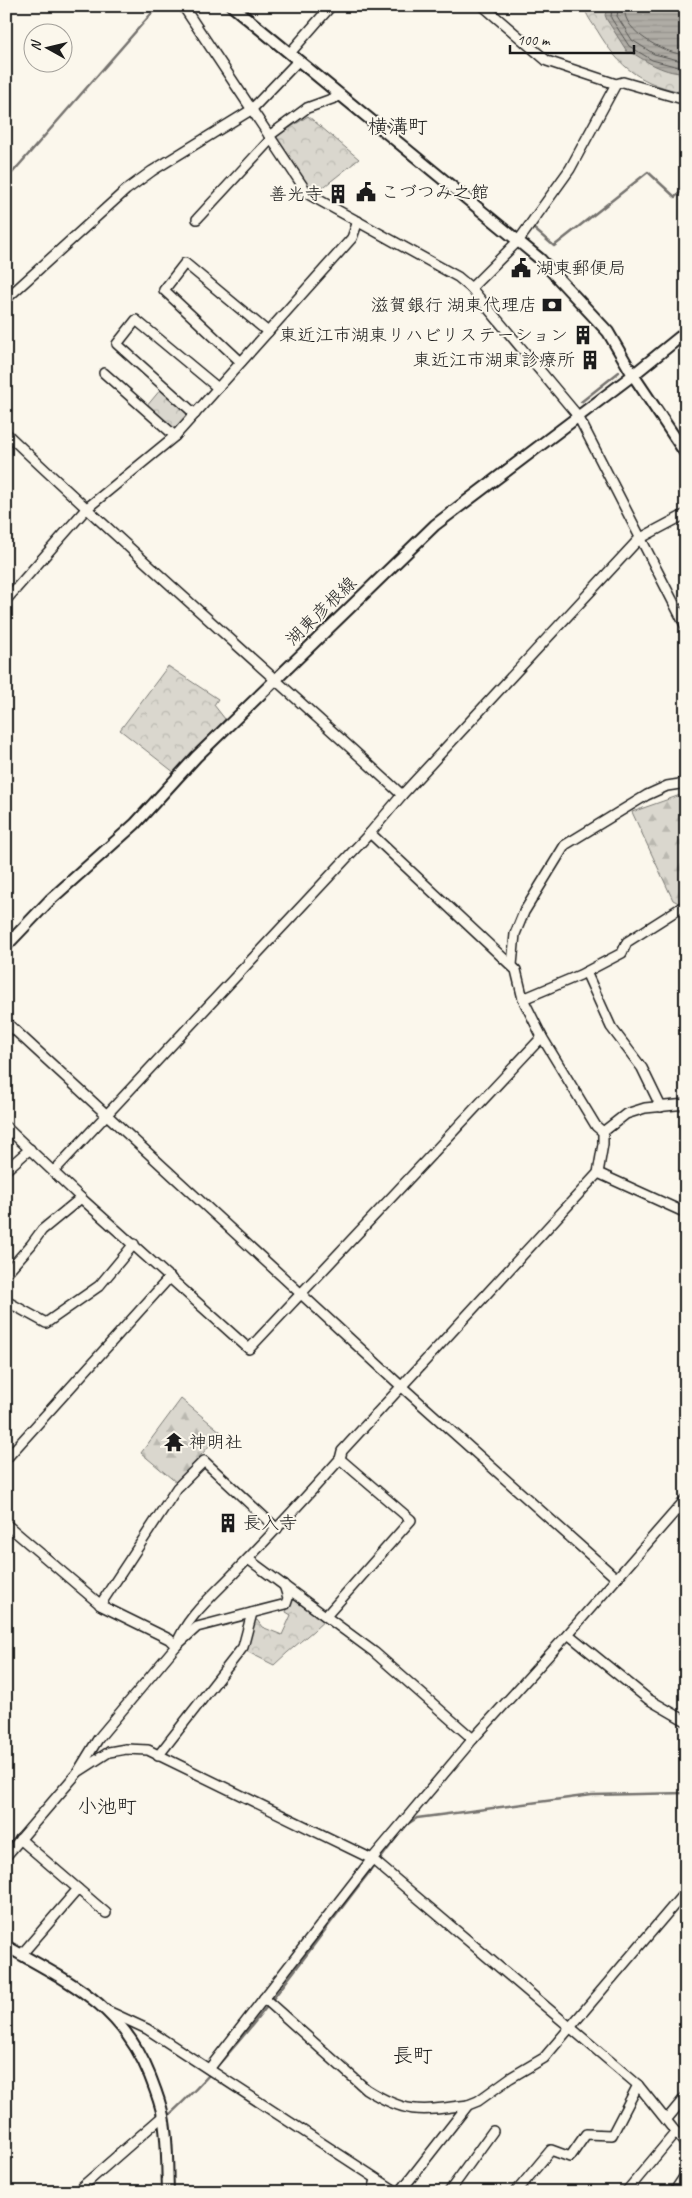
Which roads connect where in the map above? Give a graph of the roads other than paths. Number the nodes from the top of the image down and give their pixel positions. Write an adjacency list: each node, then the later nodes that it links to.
1 (183, 6): 10 (street)
2 (232, 6): 5 (main road)
3 (332, 6): 5 (street)
4 (483, 6): 7 (street)
5 (290, 53): 6 (main road)
6 (298, 61): 8 (main road); 10 (street)
7 (616, 84): 9 (street); 14 (street)
8 (340, 96): 11 (street); 14 (main road)
9 (686, 100)
10 (251, 110): 11 (street); 16 (street)
11 (270, 138): 12 (street); 13 (street)
12 (197, 219)
13 (358, 221): 15 (street); 17 (street)
14 (519, 240): 15 (street); 21 (main road)
15 (471, 288): 24 (street)
16 (6, 299)
17 (268, 332): 19 (street); 19 (street)
18 (686, 332): 21 (main road, 湖東彦根線)
19 (242, 362): 22 (street)
20 (104, 373): 26 (street)
21 (633, 375): 24 (main road, 湖東彦根線); 27 (main road)
22 (218, 388): 23 (street); 23 (street)
23 (194, 414): 26 (street)
24 (578, 416): 30 (street); 33 (main road, 湖東彦根線)
25 (6, 433): 28 (street)
26 (175, 436): 28 (street)
27 (686, 454)
28 (86, 509): 31 (street); 33 (street)
29 (686, 514): 30 (street)
30 (639, 539): 32 (street); 35 (street)
31 (6, 600)
32 (686, 627)
33 (275, 678): 35 (street); 38 (main road, 湖東彦根線)
34 (686, 783): 39 (street)
35 (402, 795): 36 (street)
36 (370, 833): 39 (street); 46 (street)
37 (686, 909): 40 (street)
38 (6, 946)
39 (512, 964): 41 (street)
40 (586, 972): 41 (street); 45 (street)
41 (523, 999): 43 (street)
42 (6, 1022): 46 (street)
43 (542, 1037): 48 (street); 58 (street)
44 (686, 1104): 45 (street)
45 (661, 1107): 48 (street)
46 (108, 1115): 51 (street); 58 (street)
47 (6, 1127): 49 (street)
48 (603, 1132): 52 (street)
49 (30, 1149): 50 (street); 51 (street)
50 (6, 1170)
51 (54, 1171): 53 (street)
52 (598, 1173): 54 (street); 60 (street)
53 (81, 1198): 55 (street); 56 (street)
54 (686, 1213)
55 (134, 1244): 57 (street); 59 (street)
56 (7, 1271)
57 (170, 1278): 58 (street); 61 (street)
58 (301, 1294): 60 (street)
59 (6, 1301)
60 (401, 1386): 62 (street); 67 (street)
61 (6, 1459)
62 (340, 1459): 65 (street); 71 (street)
63 (686, 1499): 67 (street)
64 (6, 1524): 69 (street)
65 (277, 1529): 66 (street); 69 (street)
66 (248, 1558): 68 (street); 73 (street)
67 (616, 1578): 72 (street)
68 (284, 1585): 70 (street); 71 (street)
69 (100, 1605): 73 (street)
70 (252, 1613): 73 (street); 76 (street)
71 (326, 1616): 75 (street)
72 (568, 1634): 74 (street); 75 (street)
73 (176, 1646): 77 (street)
74 (686, 1721)
75 (473, 1739): 80 (street)
76 (158, 1756): 77 (street); 80 (street)
77 (78, 1772): 78 (street)
78 (20, 1839): 79 (street); 81 (street)
79 (6, 1856)
80 (372, 1859): 86 (street); 88 (street)
81 (78, 1889): 83 (street); 85 (street)
82 (686, 1891): 88 (street)
83 (106, 1913)
84 (6, 1946): 85 (main road)
85 (21, 1954): 87 (main road)
86 (264, 1998): 89 (street); 92 (street)
87 (108, 2010): 89 (street); 93 (main road)
88 (570, 2025): 90 (street); 92 (street)
89 (209, 2069): 99 (street)
90 (638, 2084): 94 (street); 105 (street)
91 (686, 2096): 94 (street)
92 (468, 2105): 103 (street)
93 (163, 2116): 100 (street); 101 (main road)
94 (667, 2119): 96 (street)
95 (493, 2131): 104 (street)
96 (676, 2132): 97 (street); 106 (street)
97 (686, 2145)
98 (686, 2174): 107 (street)
99 (376, 2179): 102 (street); 103 (street)
100 (76, 2192)
101 (168, 2192)
102 (373, 2192)
103 (398, 2192)
104 (449, 2192)
105 (516, 2192)
106 (626, 2192)
107 (674, 2192)

